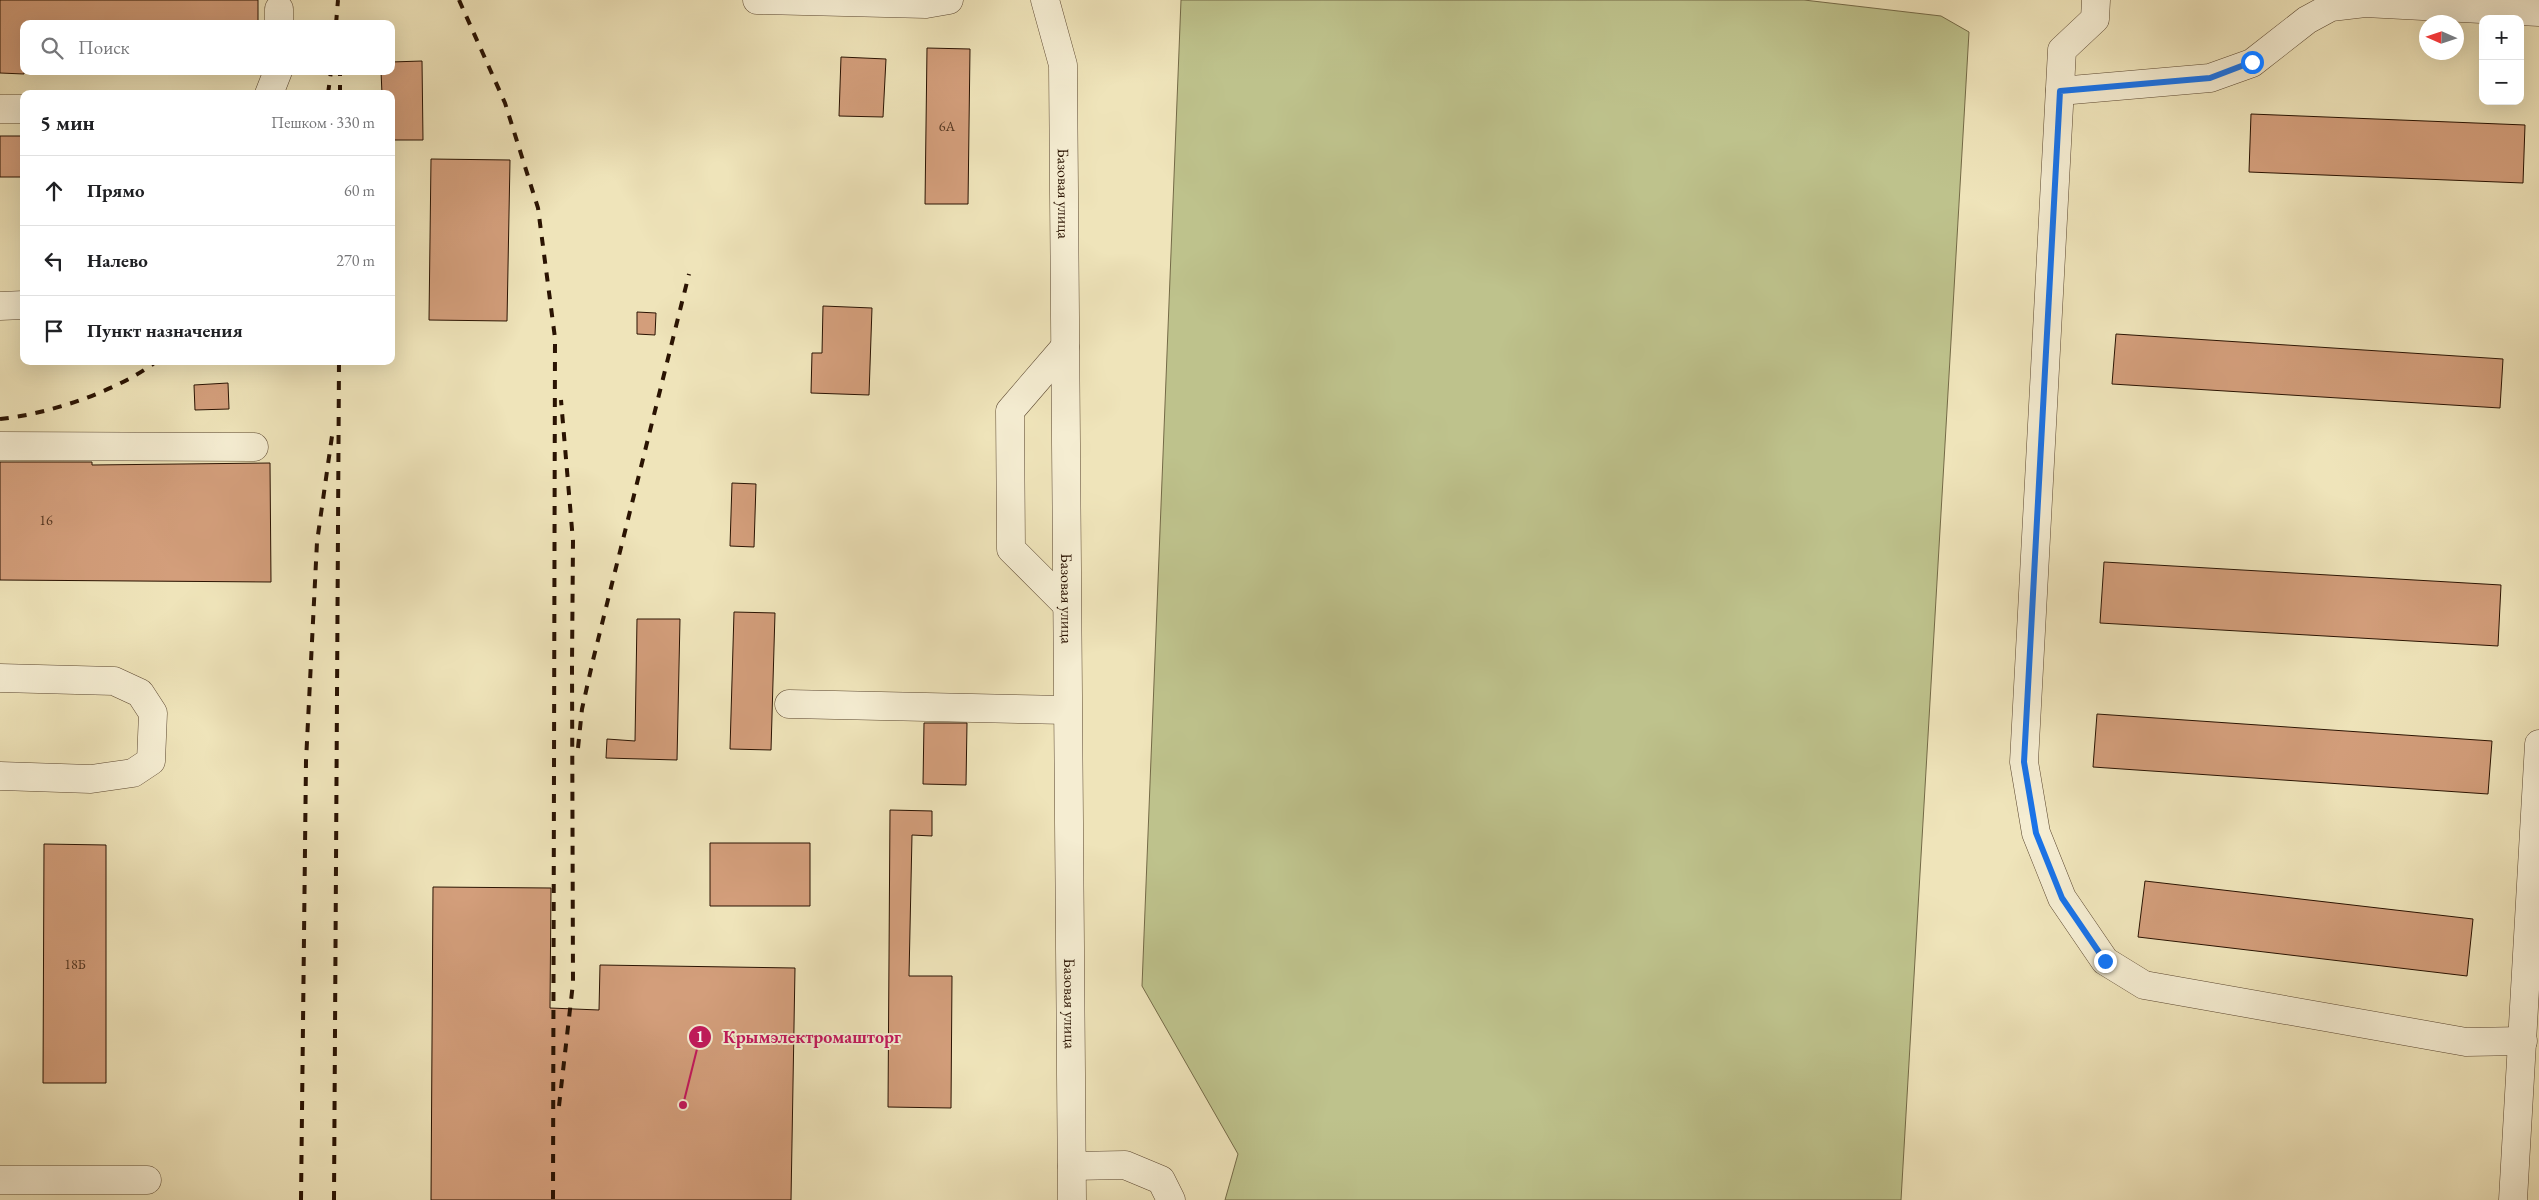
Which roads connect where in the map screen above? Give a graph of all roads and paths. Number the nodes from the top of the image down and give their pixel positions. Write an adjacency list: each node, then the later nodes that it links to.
1 (757, 0): 2 (street)
2 (949, 0)
3 (1045, 0): 13 (street, Базовая улица)
4 (2096, 0): 8 (street)
5 (2539, 12): 8 (street)
6 (276, 75): 7 (street)
7 (271, 90)
8 (2060, 91): 22 (street)
9 (0, 109): 10 (street)
10 (20, 109)
11 (0, 306): 12 (street)
12 (20, 306)
13 (1065, 347): 16 (street, Базовая улица); 16 (street)
14 (0, 446): 15 (street)
15 (254, 447)
16 (1066, 604): 19 (street, Базовая улица)
17 (0, 678): 21 (street)
18 (789, 704): 19 (street)
19 (1067, 710): 24 (street, Базовая улица)
20 (2539, 744): 22 (street)
21 (0, 776)
22 (2522, 1041): 23 (street)
23 (2530, 1087): 29 (street)
24 (1072, 1166): 27 (street, Базовая улица); 28 (street)
25 (0, 1180): 26 (street)
26 (147, 1180)
27 (1072, 1200)
28 (1171, 1200)
29 (2513, 1200)

